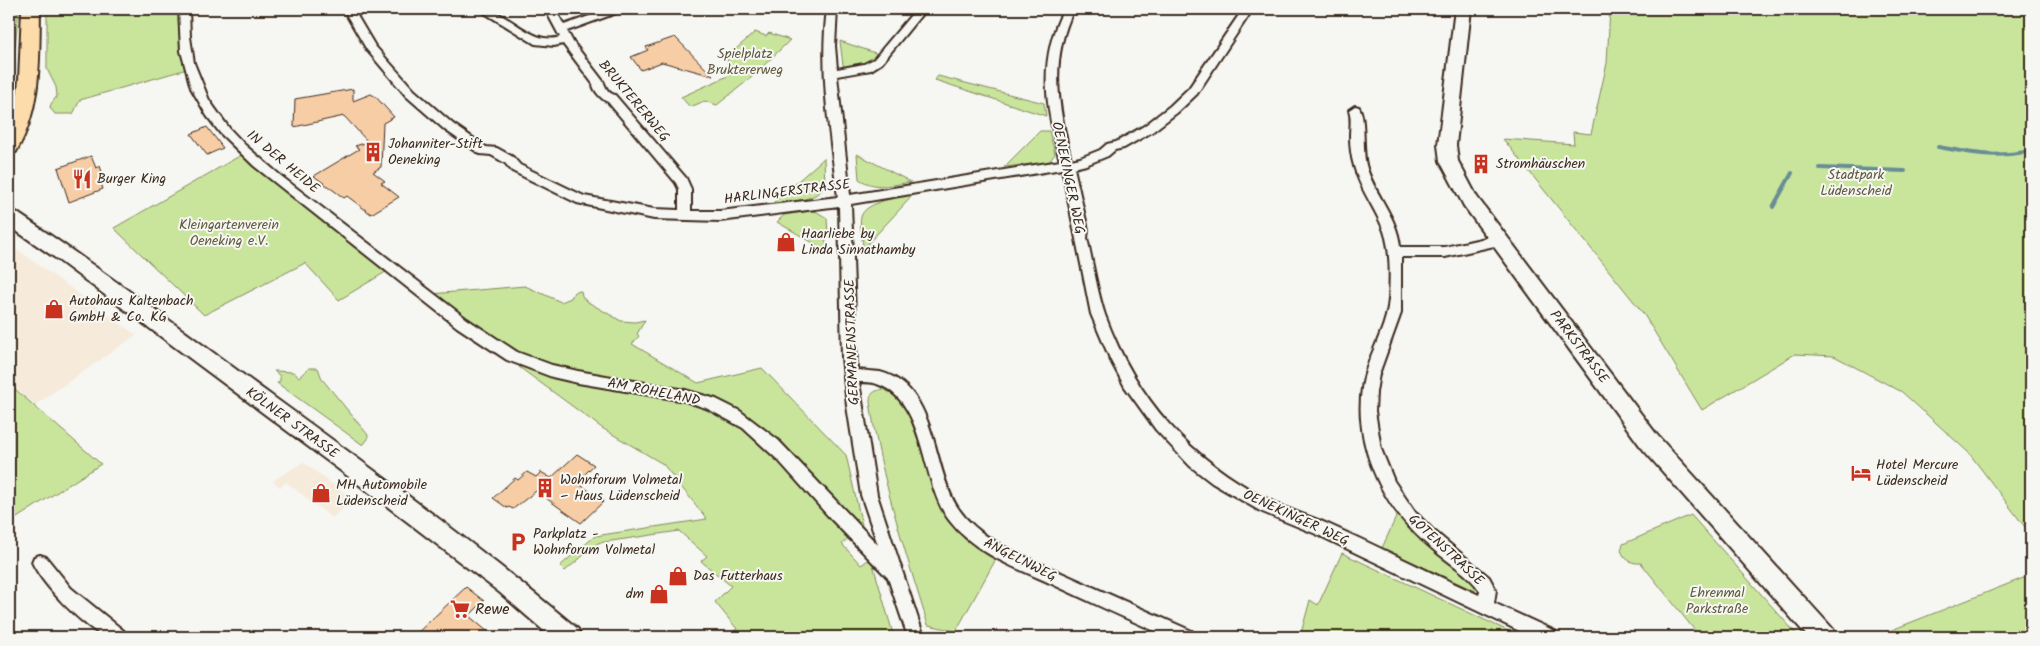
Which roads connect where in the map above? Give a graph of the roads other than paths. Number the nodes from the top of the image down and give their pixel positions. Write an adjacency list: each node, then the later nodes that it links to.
1 (31, 9): 15 (main road)
2 (184, 9): 22 (street, IN DER HEIDE)
3 (348, 9): 18 (street, HARLINGERSTRASSE)
4 (483, 9): 12 (street)
5 (550, 9): 12 (street, BRUKTERERWEG)
6 (618, 9): 12 (street)
7 (832, 9): 13 (street, GERMANENSTRASSE)
8 (921, 9): 13 (street)
9 (1069, 9): 16 (street, OENEKINGER WEG)
10 (1248, 9): 16 (street, HARLINGERSTRASSE)
11 (1463, 9): 20 (street, PARKSTRASSE)
12 (564, 34): 18 (street, BRUKTERERWEG)
13 (833, 73): 17 (street, GERMANENSTRASSE)
14 (1355, 110): 21 (street, GOTENSTRASSE)
15 (9, 147)
16 (1067, 164): 17 (street, HARLINGERSTRASSE); 26 (street, OENEKINGER WEG)
17 (844, 200): 18 (street, HARLINGERSTRASSE); 23 (street, GERMANENSTRASSE)
18 (685, 215)
19 (9, 217): 28 (street, KÖLNER STRASSE)
20 (1499, 240): 21 (street); 32 (street, PARKSTRASSE)
21 (1394, 252): 26 (street, GOTENSTRASSE)
22 (428, 296): 25 (street, AM ROHELAND)
23 (851, 374): 25 (street, GERMANENSTRASSE); 30 (street, ANGELNWEG)
24 (40, 562): 27 (street)
25 (894, 573): 29 (street, GERMANENSTRASSE)
26 (1485, 607): 31 (street, OENEKINGER WEG)
27 (118, 637)
28 (568, 637)
29 (916, 637)
30 (1186, 637)
31 (1549, 637)
32 (1824, 637)

